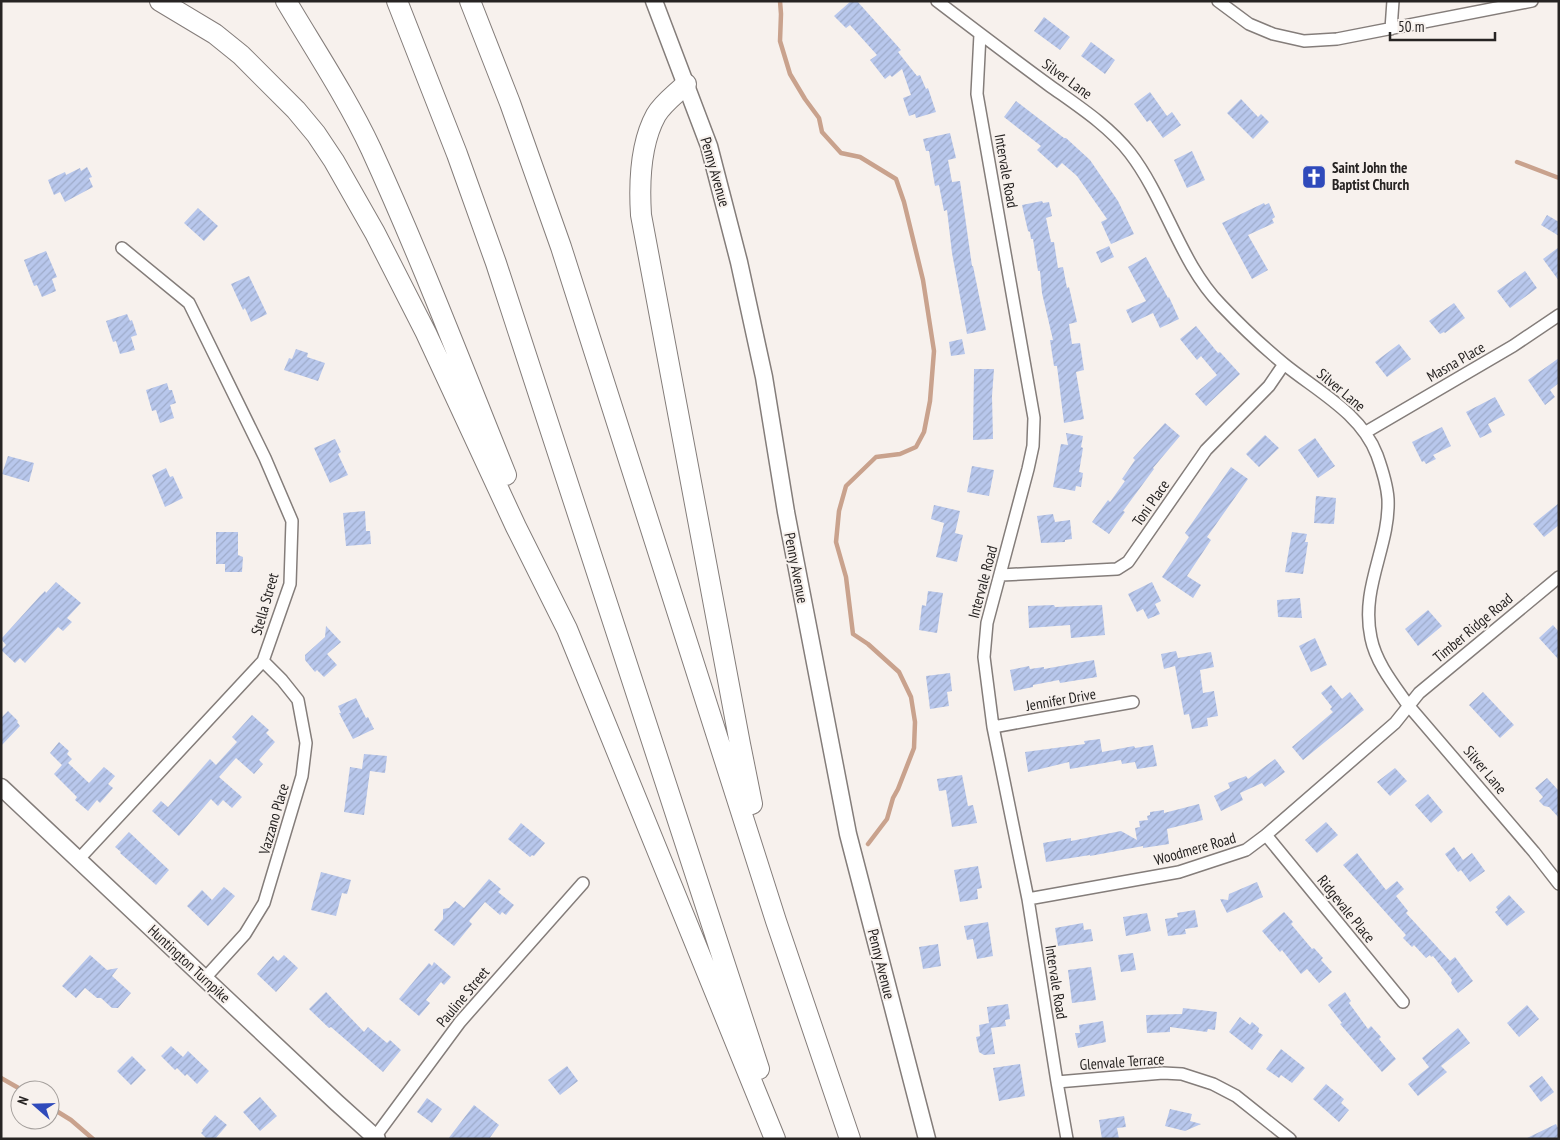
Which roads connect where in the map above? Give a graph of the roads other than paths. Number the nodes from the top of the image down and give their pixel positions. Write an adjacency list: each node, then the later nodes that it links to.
1 (160, 1): 19 (highway)
2 (286, 1): 19 (highway)
3 (397, 1): 36 (highway)
4 (470, 1): 30 (highway)
5 (654, 1): 12 (main road, Penny Avenue)
6 (937, 1): 11 (street, Silver Lane)
7 (1218, 1): 10 (street)
8 (1393, 1): 10 (street)
9 (1532, 1): 10 (street)
10 (1391, 29)
11 (980, 34): 15 (street, Silver Lane); 17 (street, Intervale Road)
12 (686, 84): 30 (highway); 38 (main road, Penny Avenue)
13 (122, 248): 20 (street, Stella Street)
14 (1559, 315): 16 (street, Masna Place)
15 (1284, 364): 16 (street, Silver Lane); 17 (street, Toni Place)
16 (1366, 432): 22 (street, Silver Lane)
17 (1001, 575): 23 (street, Intervale Road)
18 (1559, 576): 22 (street, Timber Ridge Road)
19 (567, 629): 35 (highway)
20 (263, 661): 26 (street, Stella Street); 31 (street, Vazzano Place)
21 (1133, 702): 23 (street, Jennifer Drive)
22 (1408, 705): 25 (street, Woodmere Road); 28 (street, Silver Lane)
23 (993, 727): 29 (street, Intervale Road)
24 (1, 787): 26 (main road, Huntington Turnpike)
25 (1266, 834): 29 (street, Woodmere Road); 32 (street, Ridgevale Place)
26 (78, 860): 31 (main road, Huntington Turnpike)
27 (583, 883): 34 (street, Pauline Street)
28 (1559, 884)
29 (1028, 899): 33 (street, Intervale Road)
30 (776, 921): 37 (highway)
31 (205, 978): 34 (main road, Huntington Turnpike)
32 (1403, 1002)
33 (1057, 1082): 39 (street, Intervale Road); 40 (street, Glenvale Terrace)
34 (376, 1138)
35 (775, 1139)
36 (780, 1139)
37 (850, 1139)
38 (927, 1139)
39 (1067, 1139)
40 (1290, 1139)

